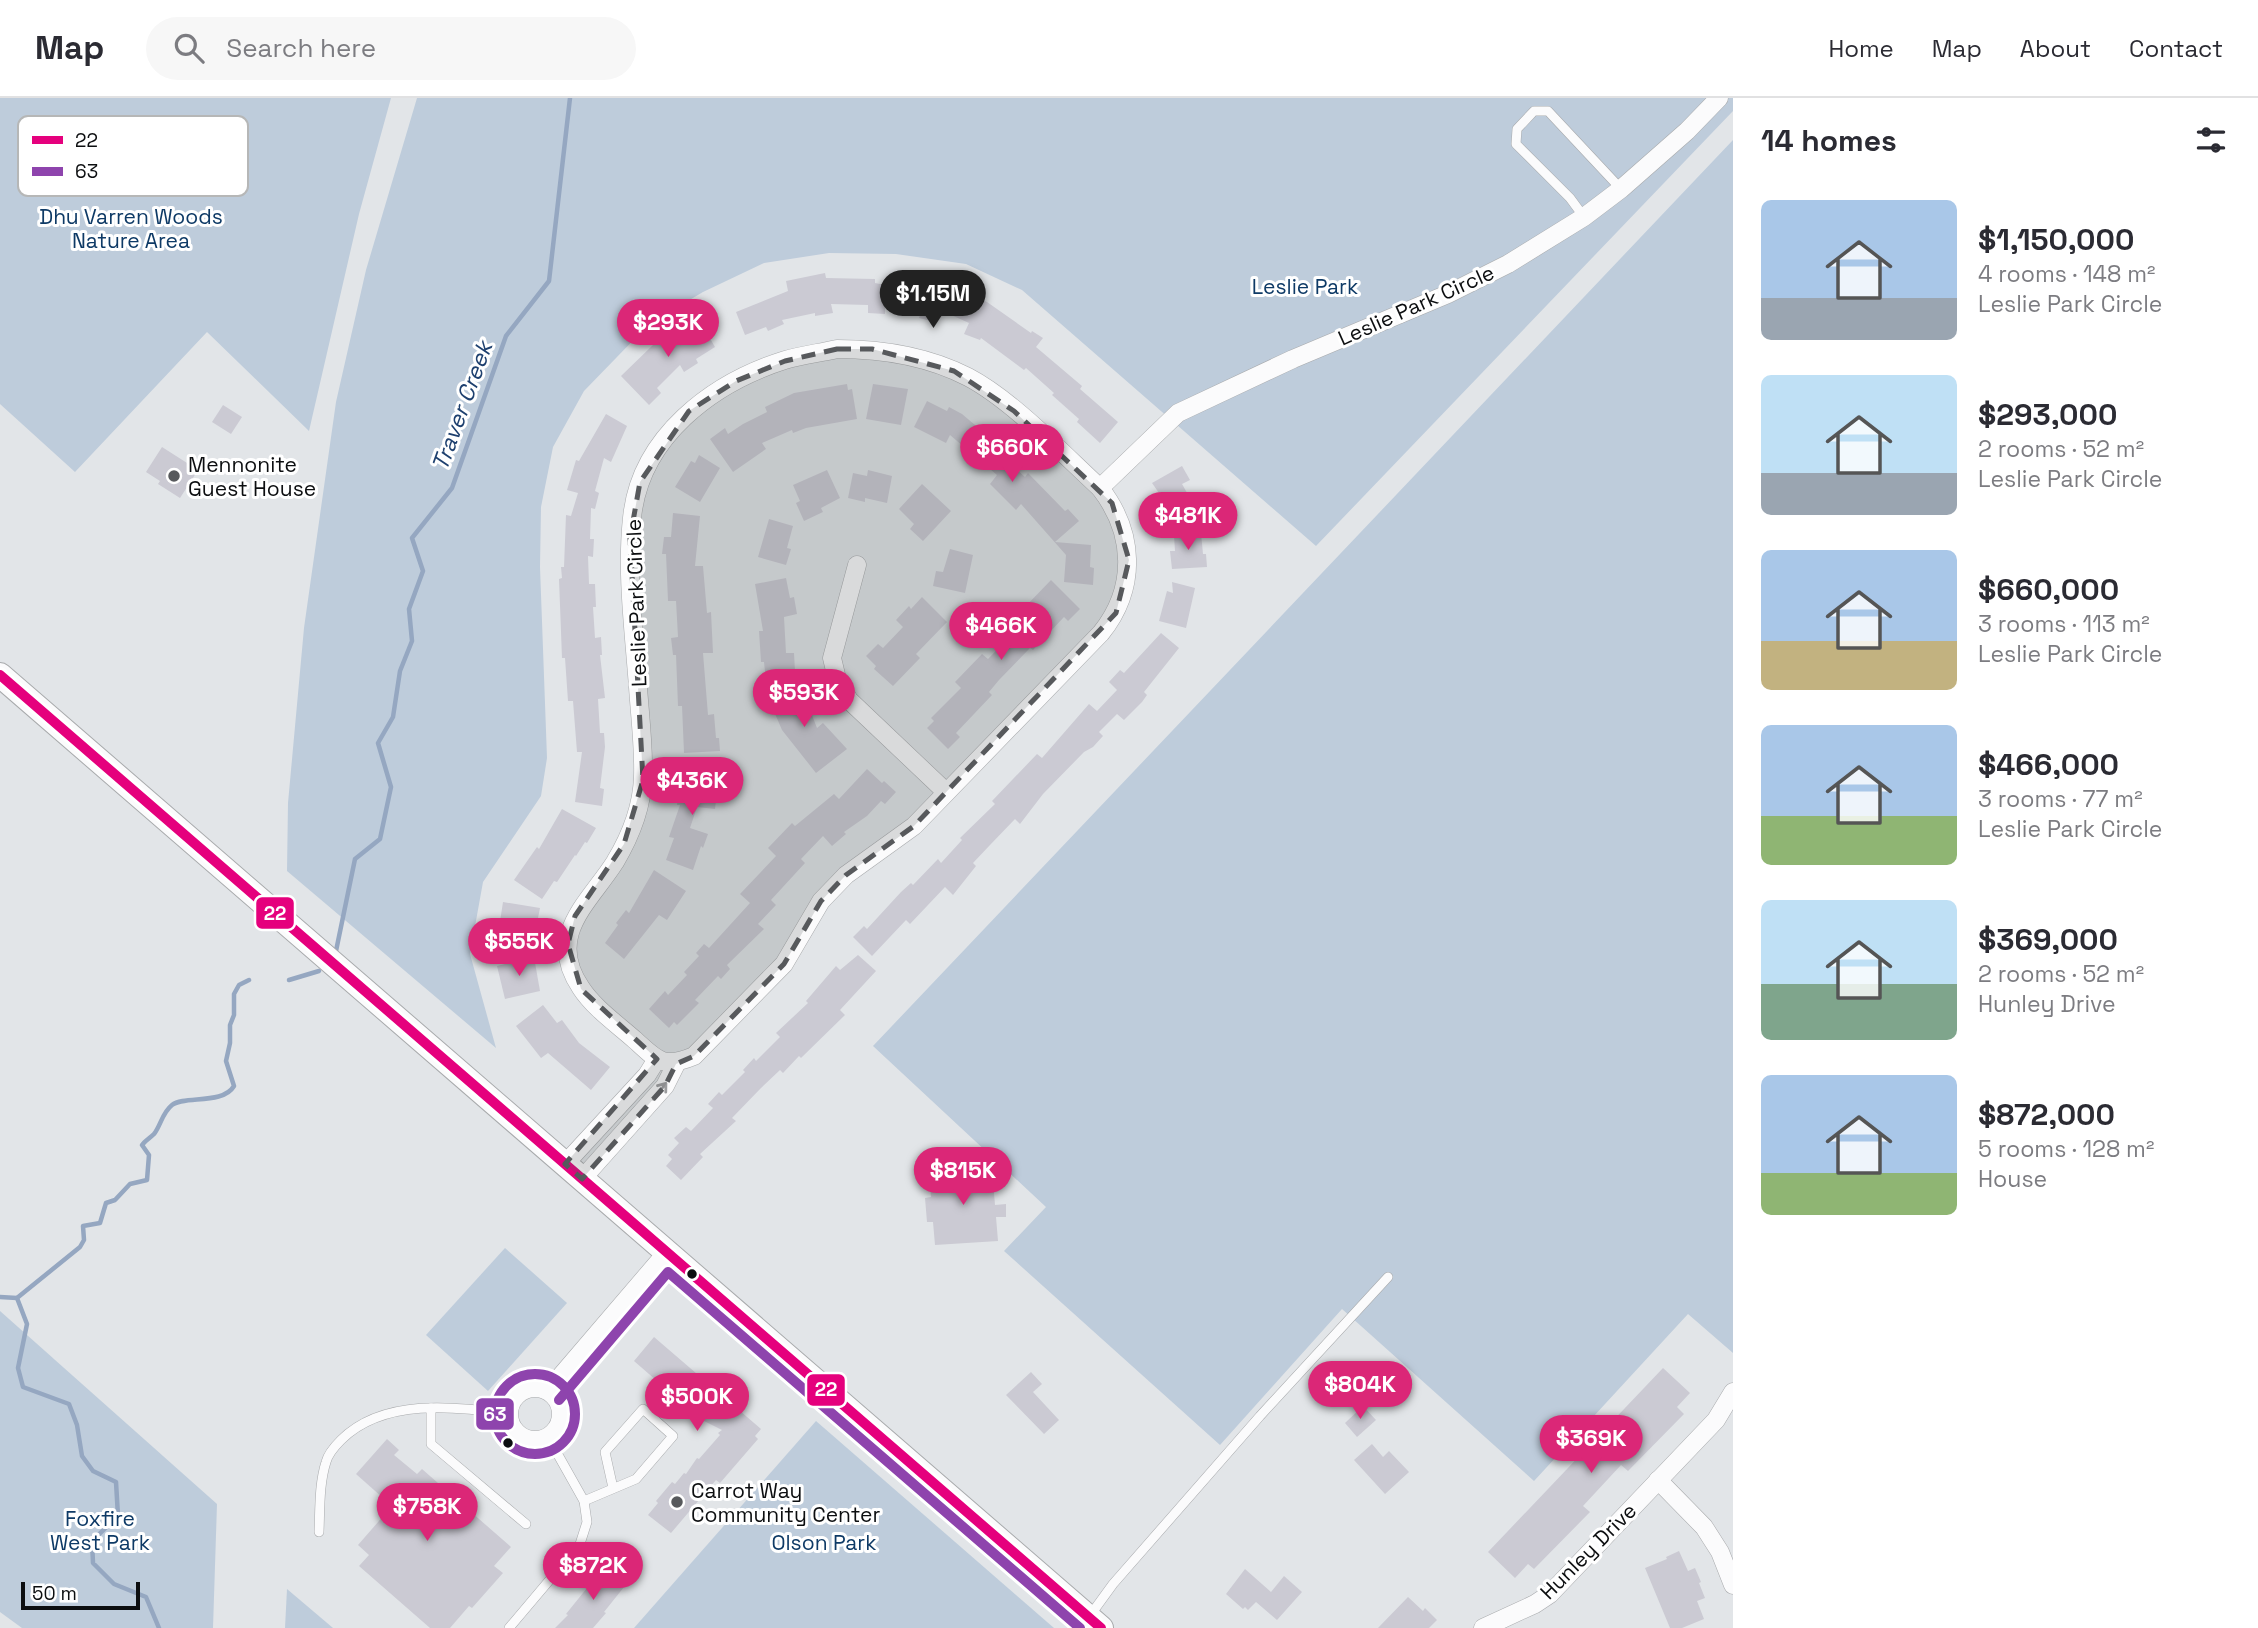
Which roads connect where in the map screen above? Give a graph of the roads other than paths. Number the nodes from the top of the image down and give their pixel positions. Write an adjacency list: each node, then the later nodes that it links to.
1 (1719, 98): 2 (street, Leslie Park Circle)
2 (1621, 189): 3 (street, Leslie Park Circle); 3 (lane)
3 (1584, 218): 4 (street, Leslie Park Circle)
4 (1100, 488): 7 (street, Leslie Park Circle); 8 (street, Leslie Park Circle)
5 (857, 565): 7 (street)
6 (0, 675): 12 (main road)
7 (946, 792): 9 (street, Leslie Park Circle)
8 (657, 1059): 9 (street, Leslie Park Circle); 10 (street)
9 (676, 1064): 11 (street, Leslie Park Circle, one-way to 9)
10 (624, 1100): 11 (street); 12 (street)
11 (640, 1114): 12 (street, Leslie Park Circle)
12 (573, 1171): 13 (main road)
13 (667, 1252): 15 (street); 26 (main road)
14 (1388, 1277): 26 (lane)
15 (548, 1391): 18 (street); 19 (street)
16 (1733, 1392): 20 (street, Hunley Drive)
17 (431, 1408): 18 (lane); 23 (lane); 24 (lane)
18 (509, 1414): 19 (street)
19 (548, 1437): 22 (lane)
20 (1658, 1480): 25 (street); 28 (street, Hunley Drive)
21 (613, 1488): 21 (lane); 22 (lane)
22 (584, 1501): 27 (lane)
23 (526, 1524)
24 (319, 1532)
25 (1733, 1585)
26 (1095, 1623)
27 (509, 1628)
28 (1483, 1628)

